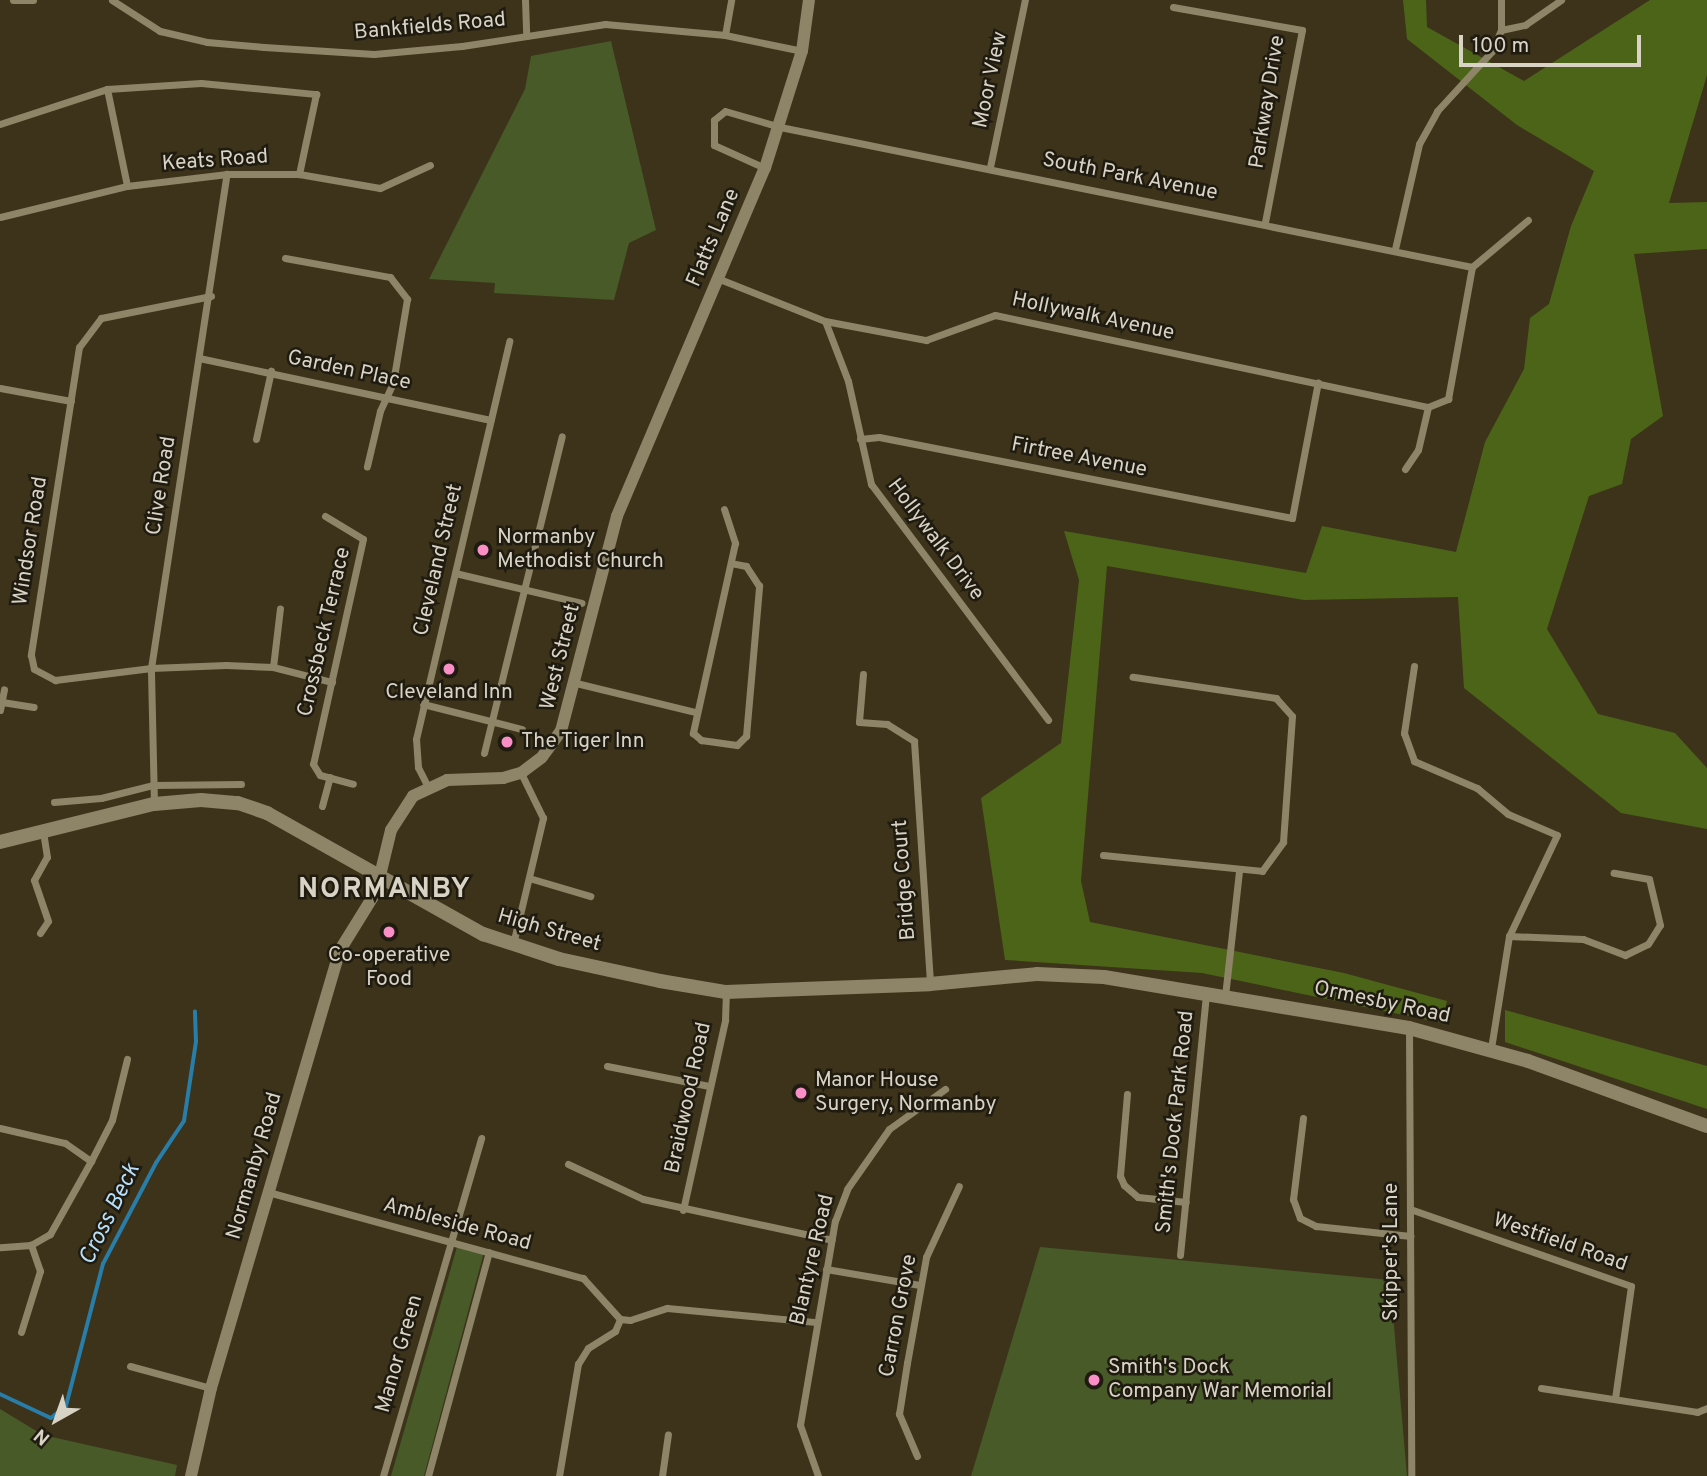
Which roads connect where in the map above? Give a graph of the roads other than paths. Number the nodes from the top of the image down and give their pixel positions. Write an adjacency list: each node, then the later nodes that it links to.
1 (13, 0): 2 (street)
2 (33, 0)
3 (112, 0): 13 (street, Bankfields Road)
4 (525, 0): 13 (street)
5 (731, 0): 12 (street)
6 (809, 0): 14 (street, Flatts Lane)
7 (1026, 0): 19 (street, Moor View)
8 (1501, 0): 11 (street)
9 (1561, 0): 11 (street)
10 (1173, 7): 26 (street, Parkway Drive)
11 (1501, 30): 27 (street)
12 (725, 34): 13 (street, Bankfields Road); 14 (street, Bankfields Road)
13 (526, 36)
14 (802, 51): 17 (street, Flatts Lane)
15 (107, 89): 16 (street); 22 (street); 23 (street)
16 (0, 124)
17 (780, 127): 19 (street, South Park Avenue); 20 (street, Flatts Lane); 20 (street, South Park Avenue)
18 (430, 164): 22 (street, Keats Road)
19 (990, 167): 26 (street, South Park Avenue)
20 (765, 168): 30 (street, Flatts Lane)
21 (227, 174): 22 (street, Keats Road); 23 (street, Keats Road); 31 (street, Clive Road)
22 (299, 174)
23 (127, 186): 24 (street, Keats Road)
24 (0, 217)
25 (1528, 220): 29 (street)
26 (1265, 222): 27 (street, South Park Avenue)
27 (1395, 249): 29 (street, South Park Avenue)
28 (285, 258): 38 (street)
29 (1472, 267): 40 (street)
30 (717, 278): 32 (street, Hollywalk Avenue); 47 (street, Flatts Lane)
31 (211, 296): 34 (street, Clive Road); 39 (street, Windsor Road)
32 (825, 321): 36 (street, Hollywalk Avenue); 44 (street, Hollywalk Drive)
33 (509, 341): 41 (street, Cleveland Street)
34 (199, 358): 35 (street, Garden Place); 57 (street, Clive Road)
35 (271, 371): 38 (street, Garden Place); 43 (street)
36 (1318, 383): 40 (street, Hollywalk Avenue); 44 (street, Firtree Avenue)
37 (0, 388): 39 (street)
38 (386, 397): 41 (street, Garden Place); 45 (street)
39 (71, 401): 57 (street, Windsor Road)
40 (1427, 407): 46 (street)
41 (490, 420): 51 (street, Cleveland Street)
42 (562, 436): 52 (street)
43 (256, 439)
44 (860, 439): 67 (street, Hollywalk Drive)
45 (367, 466)
46 (1405, 470)
47 (631, 483): 61 (street, West Street)
48 (724, 509): 50 (street)
49 (325, 516): 60 (street, Crossbeck Terrace)
50 (731, 563): 66 (street); 66 (street)
51 (455, 573): 52 (street); 63 (street, Cleveland Street)
52 (527, 590): 53 (street); 68 (street)
53 (582, 603)
54 (280, 608): 56 (street)
55 (1415, 666): 89 (street)
56 (273, 667): 57 (street, Windsor Road); 60 (street, Windsor Road)
57 (151, 668): 75 (street, Clive Road)
58 (863, 674): 92 (street, Bridge Court)
59 (1133, 677): 83 (street)
60 (332, 682): 72 (street, Crossbeck Terrace)
61 (576, 683): 66 (street); 71 (street, West Street)
62 (4, 689): 64 (street)
63 (423, 704): 68 (street); 76 (street, Cleveland Street)
64 (1, 706): 65 (street)
65 (34, 706)
66 (695, 712)
67 (1048, 720)
68 (492, 723): 69 (street); 70 (street)
69 (522, 729)
70 (484, 752)
71 (521, 773): 76 (street); 86 (street)
72 (330, 777): 74 (street); 79 (street)
73 (241, 784): 75 (street)
74 (353, 784)
75 (153, 785): 77 (street); 78 (street, Clive Road)
76 (428, 787): 85 (street)
77 (54, 803)
78 (154, 804): 80 (main road, High Street); 85 (main road, High Street)
79 (322, 806)
80 (43, 831): 81 (main road, High Street); 88 (street)
81 (0, 842)
82 (1103, 855): 83 (street)
83 (1239, 871): 95 (street)
84 (1614, 873): 89 (street)
85 (381, 877): 90 (main road, High Street); 110 (street, Normanby Road)
86 (529, 878): 87 (street); 90 (street)
87 (590, 896)
88 (40, 933)
89 (1509, 936): 97 (street)
90 (513, 945): 93 (main road, High Street)
91 (1037, 974): 92 (main road, High Street); 94 (main road, Ormesby Road)
92 (930, 984): 93 (main road, High Street)
93 (726, 992): 100 (street, Braidwood Road)
94 (1206, 993): 95 (main road, Ormesby Road); 111 (street, Smith's Dock Park Road)
95 (1226, 996): 96 (main road, Ormesby Road)
96 (1409, 1028): 97 (main road, Ormesby Road); 112 (street, Skipper's Lane)
97 (1491, 1049): 104 (main road, Ormesby Road)
98 (127, 1059): 107 (street)
99 (607, 1066): 100 (street)
100 (709, 1086): 113 (street, Braidwood Road)
101 (945, 1089): 115 (street, Blantyre Road)
102 (1127, 1094): 111 (street)
103 (1303, 1118): 114 (street)
104 (1707, 1126)
105 (0, 1128): 107 (street)
106 (481, 1138): 116 (street, Manor Green)
107 (91, 1161): 117 (street)
108 (568, 1164): 113 (street)
109 (959, 1186): 122 (street, Carron Grove)
110 (268, 1192): 116 (street, Ambleside Road); 127 (street, Normanby Road)
111 (1185, 1202): 120 (street, Smith's Dock Park Road)
112 (1410, 1209): 114 (street, Skipper's Lane); 129 (street, Westfield Road)
113 (683, 1210): 115 (street)
114 (1410, 1236): 139 (street, Skipper's Lane)
115 (832, 1240): 121 (street, Blantyre Road)
116 (451, 1241): 119 (street, Ambleside Road); 134 (street, Manor Green)
117 (31, 1245): 118 (street); 125 (street)
118 (0, 1247)
119 (489, 1252): 123 (street, Ambleside Road); 135 (street)
120 (1180, 1255)
121 (826, 1269): 122 (street); 124 (street, Blantyre Road)
122 (920, 1285): 132 (street, Carron Grove)
123 (620, 1319): 124 (street); 136 (street)
124 (816, 1322): 138 (street, Blantyre Road)
125 (21, 1332)
126 (130, 1366): 127 (street)
127 (211, 1388): 133 (street, Normanby Road)
128 (1541, 1388): 129 (street)
129 (1615, 1399): 130 (street)
130 (1707, 1408)
131 (668, 1434): 137 (street)
132 (917, 1456)
133 (191, 1476)
134 (383, 1476)
135 (428, 1476)
136 (559, 1476)
137 (662, 1476)
138 (818, 1476)
139 (1410, 1476)

